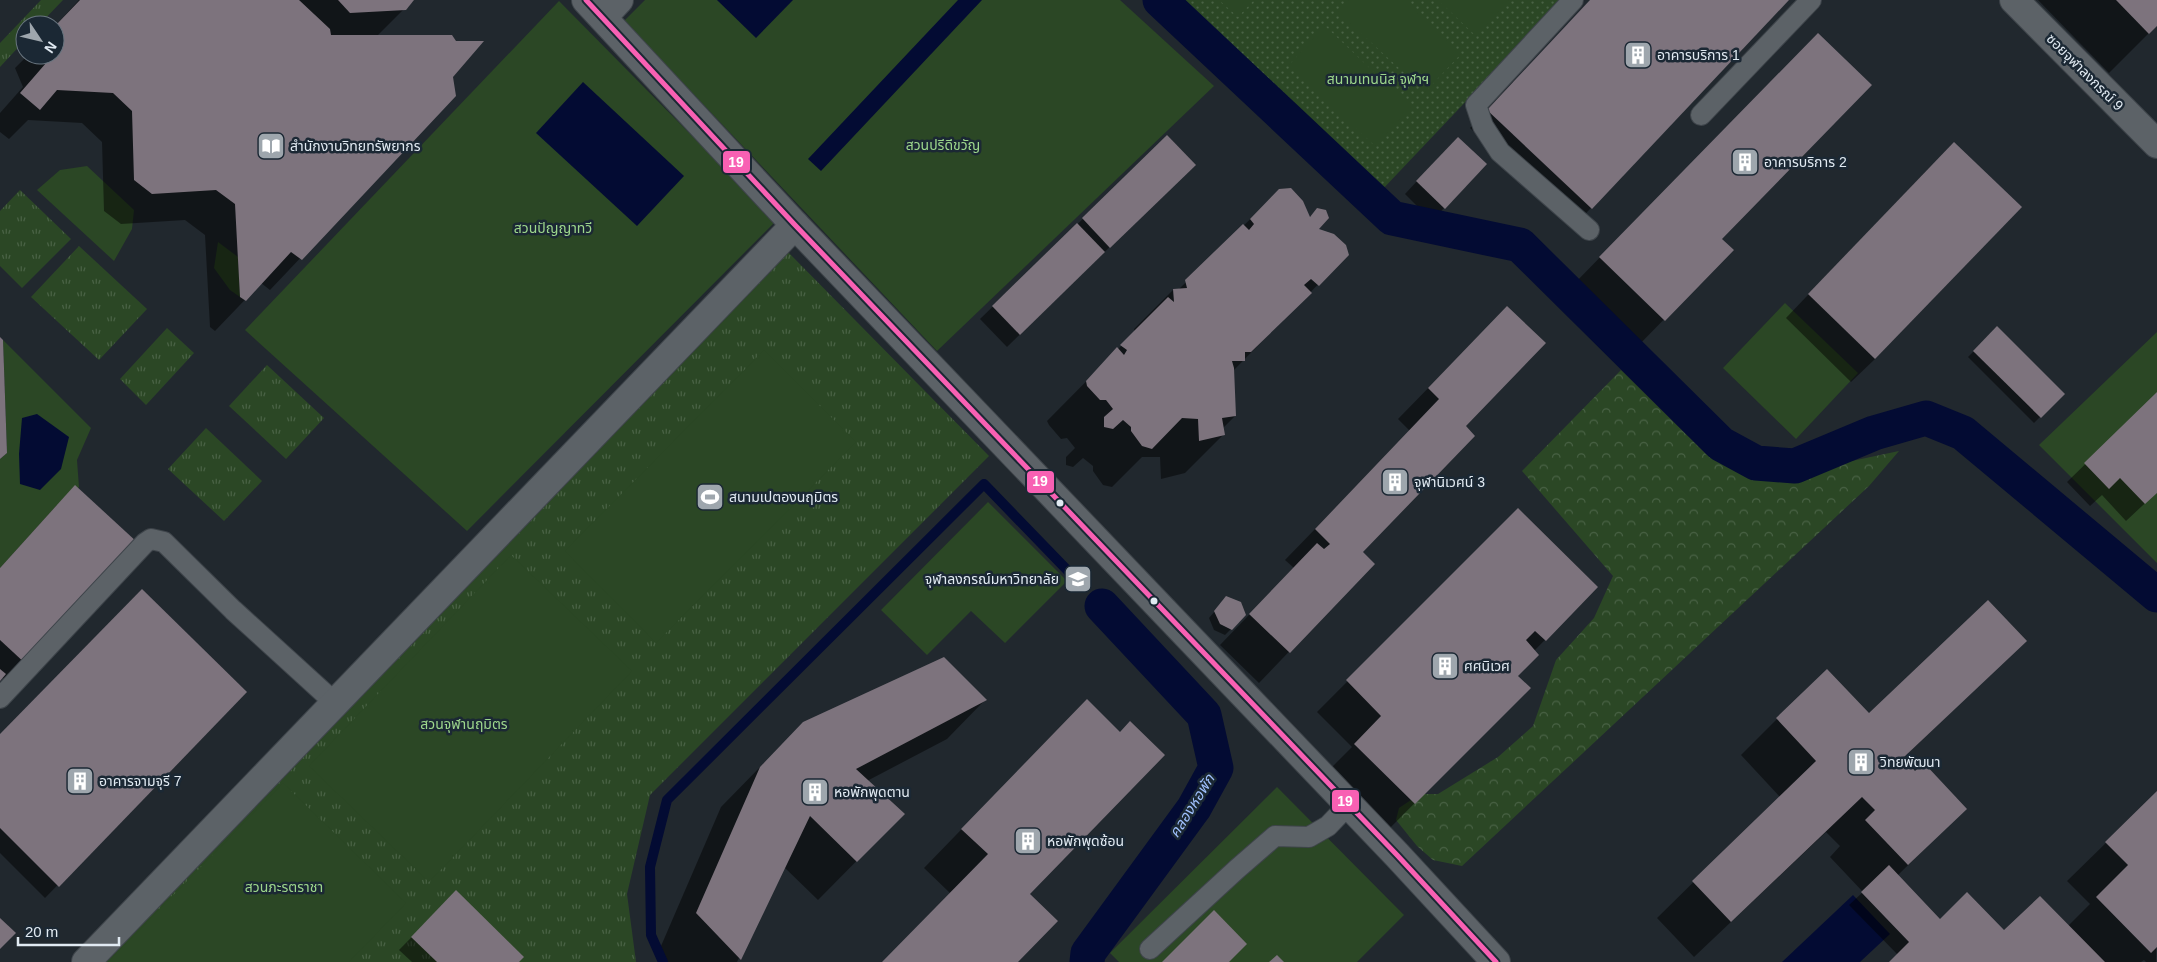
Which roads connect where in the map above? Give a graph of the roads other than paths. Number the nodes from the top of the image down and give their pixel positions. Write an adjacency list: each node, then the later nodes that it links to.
1 (1573, 0): 8 (lane)
2 (1811, 0): 5 (lane)
3 (2014, 0): 6 (street, ซอยจุฬาลงกรณ์ 9)
4 (603, 6): 7 (street)
5 (1702, 115)
6 (2156, 140)
7 (795, 225): 10 (street); 11 (street)
8 (1589, 230)
9 (0, 698): 10 (lane)
10 (334, 702): 13 (street)
11 (1349, 804): 12 (lane); 14 (street)
12 (1150, 949)
13 (86, 962)
14 (1496, 962)

